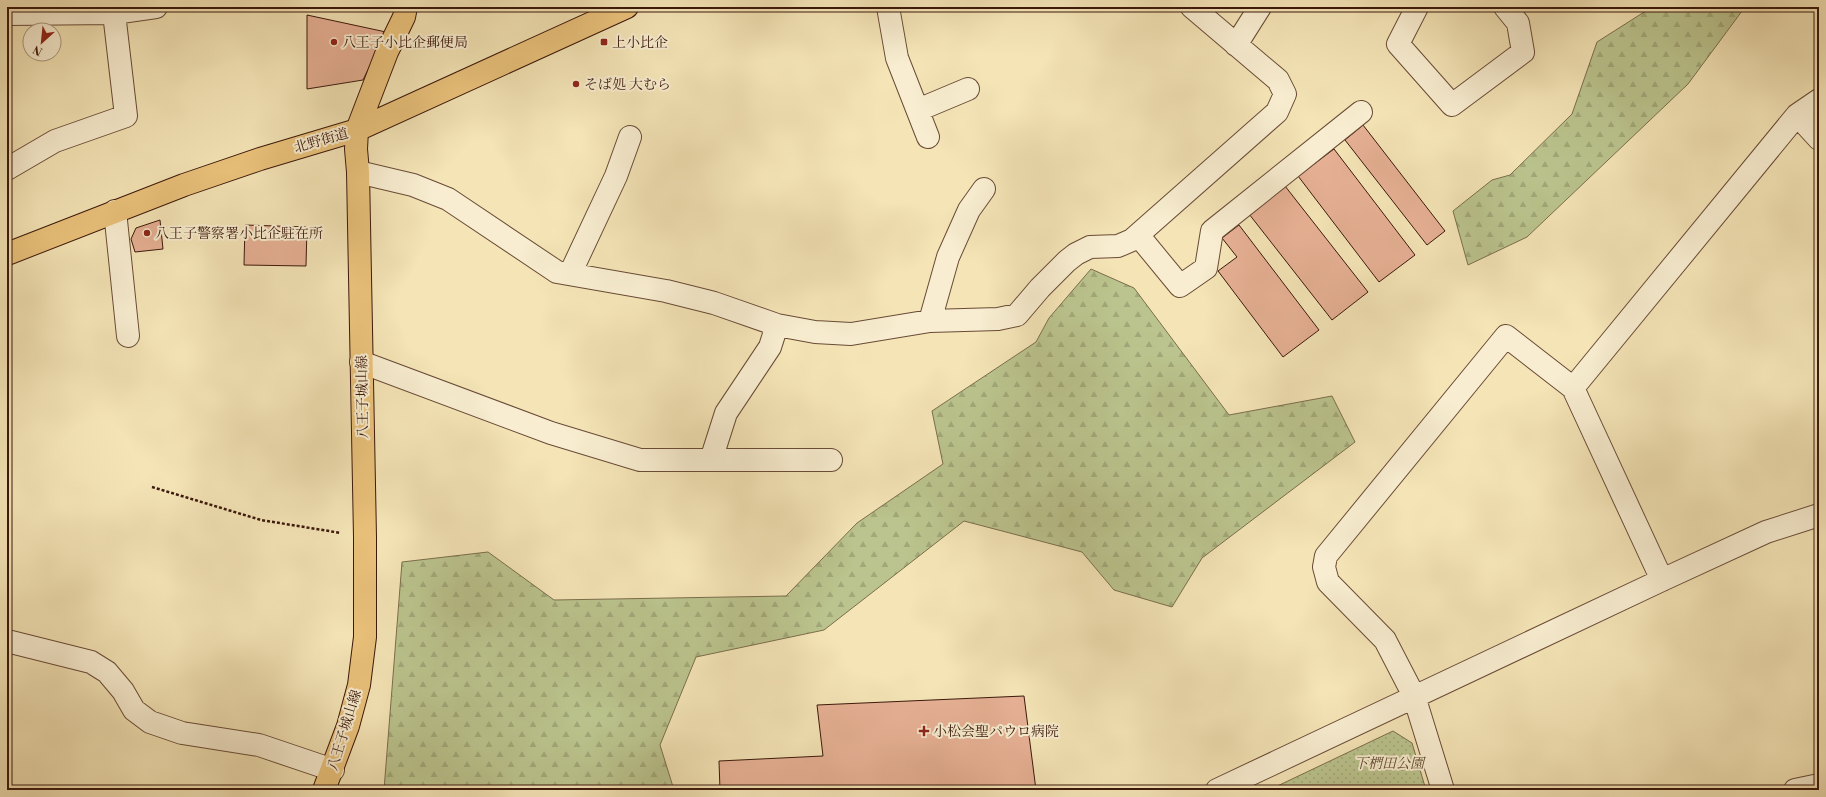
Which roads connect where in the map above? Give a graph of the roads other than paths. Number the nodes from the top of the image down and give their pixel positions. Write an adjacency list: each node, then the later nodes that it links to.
1 (156, 7): 9 (street)
2 (406, 7): 17 (main road, 八王子城山線)
3 (627, 7): 17 (main road, 北野街道)
4 (888, 7): 14 (street)
5 (1192, 7): 11 (street)
6 (1260, 7): 11 (street)
7 (1417, 7): 8 (street)
8 (1505, 7)
9 (114, 13): 10 (street); 21 (street)
10 (7, 14)
11 (1236, 46): 25 (street)
12 (968, 90): 14 (street)
13 (1819, 100): 16 (street)
14 (918, 110): 19 (street)
15 (1360, 112): 25 (street)
16 (1797, 115): 20 (street); 32 (street)
17 (357, 130): 22 (main road, 八王子城山線); 24 (main road, 北野街道)
18 (630, 137): 27 (street)
19 (928, 137)
20 (1819, 139)
21 (7, 169)
22 (358, 172): 27 (street); 31 (main road, 八王子城山線)
23 (984, 189): 28 (street)
24 (115, 211): 26 (main road, 北野街道); 30 (street)
25 (1138, 235): 28 (street)
26 (7, 254)
27 (570, 274): 29 (street)
28 (930, 321): 29 (street)
29 (777, 325): 33 (street)
30 (128, 336)
31 (361, 362): 33 (street); 39 (main road, 八王子城山線)
32 (1573, 388): 36 (street); 38 (street)
33 (711, 460): 34 (street)
34 (831, 460)
35 (1819, 515): 36 (street)
36 (1662, 580): 38 (street)
37 (7, 641): 39 (street)
38 (1414, 696): 41 (street); 42 (street)
39 (329, 784)
40 (1819, 785): 43 (street)
41 (1216, 790)
42 (1443, 790)
43 (1795, 790)

